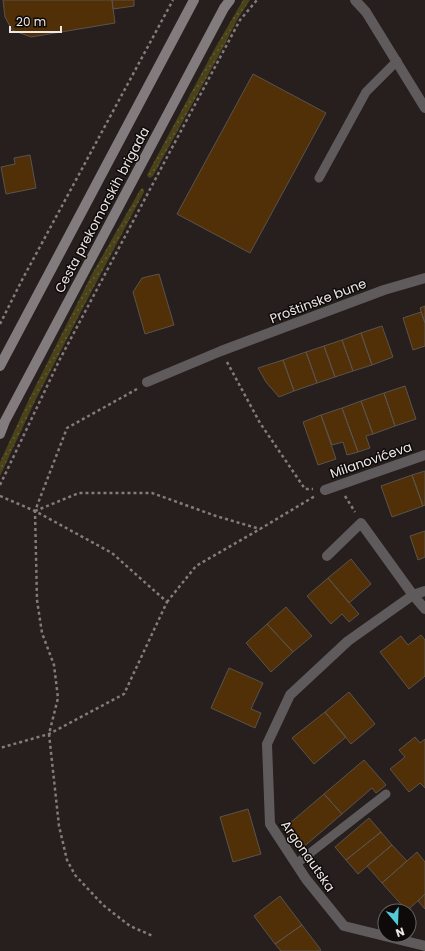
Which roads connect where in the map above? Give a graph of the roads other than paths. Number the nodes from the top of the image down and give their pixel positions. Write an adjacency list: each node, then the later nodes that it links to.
1 (194, 0): 10 (main road, Cesta prekomorskih brigada)
2 (230, 0): 12 (main road, Cesta prekomorskih brigada)
3 (355, 0): 5 (street)
4 (362, 0): 5 (street)
5 (366, 12): 6 (street)
6 (397, 61): 7 (street); 8 (lane)
7 (425, 108)
8 (319, 178)
9 (425, 278): 11 (street, Proštinske bune)
10 (0, 366)
11 (147, 382)
12 (0, 434)
13 (425, 455): 14 (street, Milanovićeva)
14 (326, 490)
15 (327, 556): 17 (street)
16 (425, 591): 17 (street, Argonautska)
17 (413, 595): 18 (street); 20 (street, Argonautska)
18 (425, 609)
19 (386, 794): 20 (lane)
20 (296, 864): 21 (street, Argonautska)
21 (425, 946)

